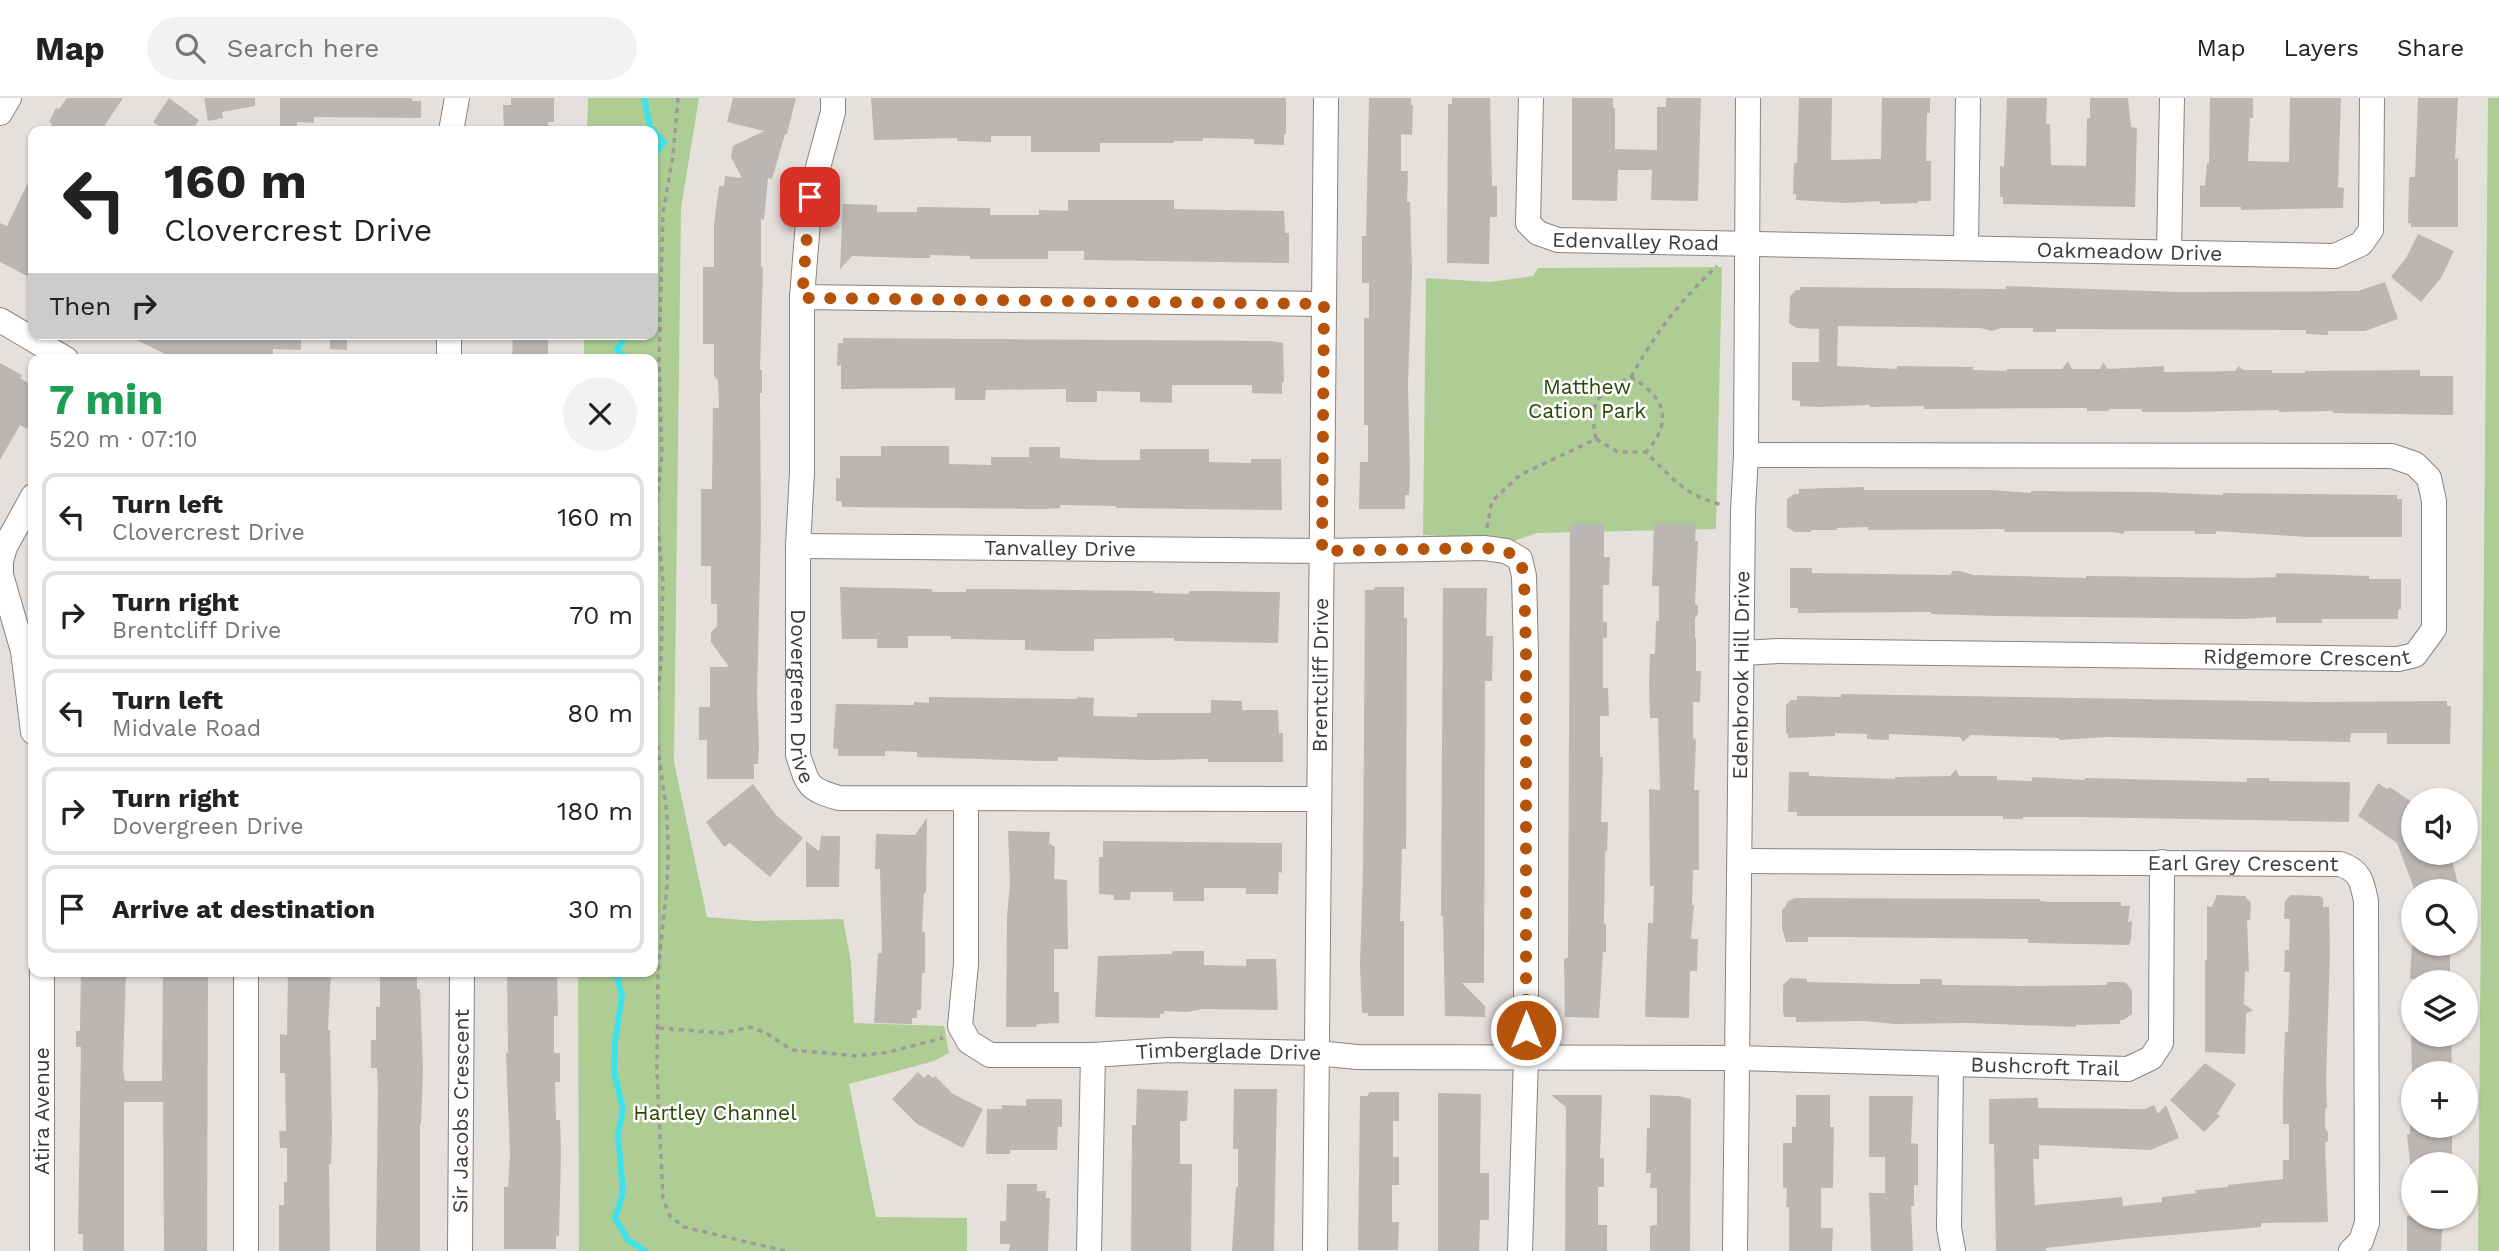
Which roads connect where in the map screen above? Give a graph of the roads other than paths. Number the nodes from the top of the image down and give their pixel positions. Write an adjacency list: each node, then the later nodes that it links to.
1 (9, 98): 10 (street)
2 (457, 98): 11 (street)
3 (833, 98): 15 (street, Dovergreen Drive)
4 (1326, 98): 16 (street, Brentcliff Drive)
5 (1531, 98): 12 (street, Edenvalley Road)
6 (1748, 98): 12 (street, Edenbrook Hill Drive)
7 (1968, 98): 13 (street)
8 (2172, 98): 14 (street)
9 (2372, 98): 14 (street, Oakmeadow Drive)
10 (0, 113)
11 (452, 126)
12 (1746, 243): 13 (street, Oakmeadow Drive); 21 (street, Edenbrook Hill Drive)
13 (1966, 247): 14 (street, Oakmeadow Drive)
14 (2169, 252)
15 (802, 298): 16 (street); 23 (street, Dovergreen Drive)
16 (1324, 304): 24 (street, Brentcliff Drive)
17 (0, 320): 18 (street)
18 (28, 337)
19 (34, 340): 20 (street)
20 (58, 354)
21 (1746, 455): 26 (street, Edenbrook Hill Drive); 26 (street, Ridgemore Crescent)
22 (28, 505): 25 (street)
23 (798, 546): 24 (street, Tanvalley Drive); 28 (street, Dovergreen Drive)
24 (1322, 551): 29 (street, Brentcliff Drive); 37 (street, Tanvalley Drive)
25 (19, 652): 27 (street)
26 (1743, 653): 30 (street, Edenbrook Hill Drive)
27 (28, 703)
28 (966, 799): 29 (street, Dovergreen Drive); 36 (street, Timberglade Drive)
29 (1318, 799): 35 (street, Brentcliff Drive)
30 (1741, 861): 31 (street, Earl Grey Crescent); 38 (street, Edenbrook Hill Drive)
31 (2162, 862): 39 (street, Bushcroft Trail); 48 (street, Earl Grey Crescent)
32 (42, 977): 40 (street, Atira Avenue)
33 (246, 977): 41 (street)
34 (462, 977): 42 (street, Sir Jacobs Crescent)
35 (1317, 1053): 36 (street, Timberglade Drive); 37 (street, Timberglade Drive); 44 (street, Brentcliff Drive)
36 (1093, 1055): 43 (street)
37 (1526, 1057): 38 (street, Timberglade Drive); 45 (street)
38 (1738, 1058): 39 (street, Bushcroft Trail); 46 (street, Edenbrook Hill Drive)
39 (1951, 1064): 47 (street)
40 (42, 1251)
41 (246, 1251)
42 (460, 1251)
43 (1089, 1251)
44 (1315, 1251)
45 (1520, 1251)
46 (1735, 1251)
47 (1953, 1251)
48 (2351, 1251)

